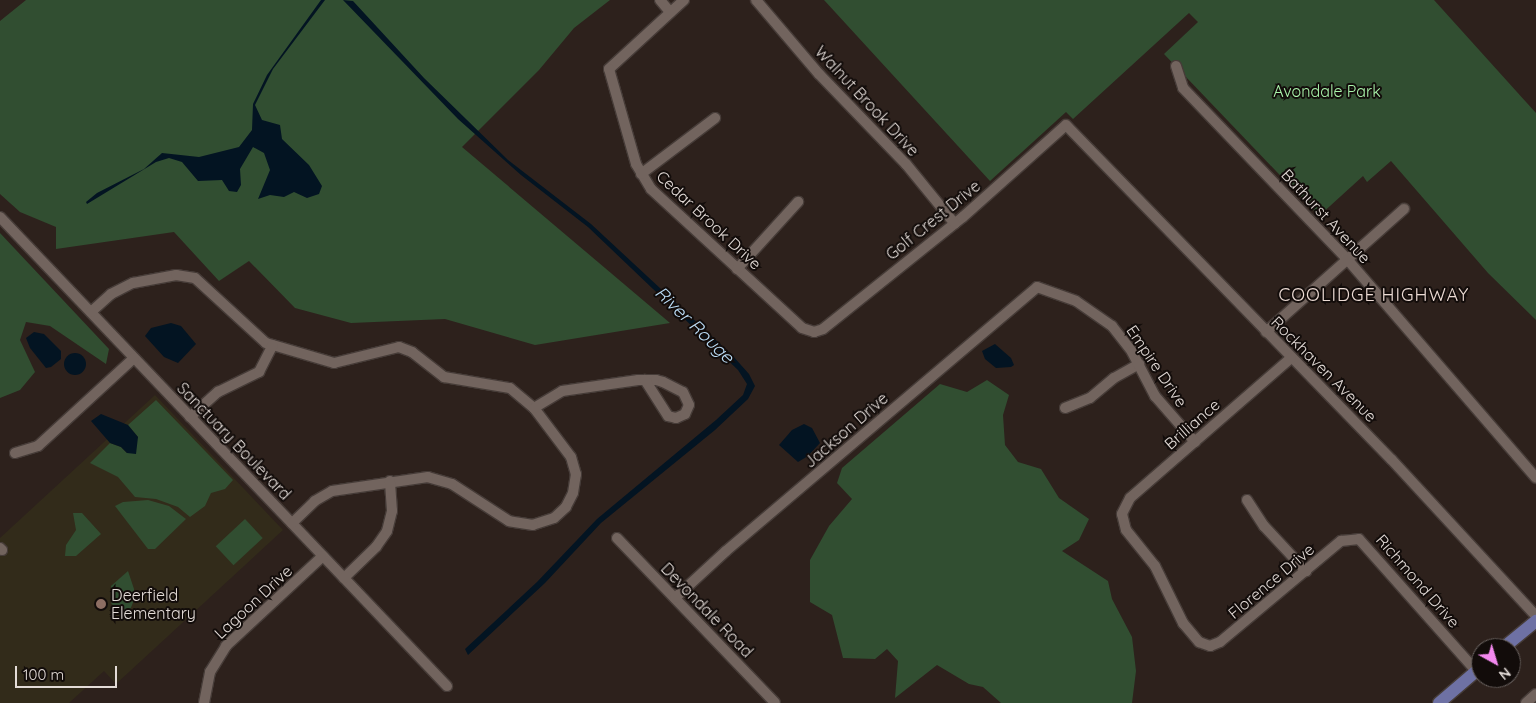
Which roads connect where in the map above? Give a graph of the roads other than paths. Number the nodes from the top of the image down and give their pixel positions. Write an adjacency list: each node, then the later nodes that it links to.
1 (660, 0): 4 (street)
2 (684, 0): 4 (street)
3 (756, 0): 12 (street, Walnut Brook Drive)
4 (670, 12): 8 (street, Cedar Brook Drive)
5 (1176, 66): 13 (street, Bathurst Avenue)
6 (715, 118): 8 (street)
7 (1066, 125): 12 (street, Golf Crest Drive); 18 (street, Rockhaven Avenue)
8 (641, 174): 14 (street, Cedar Brook Drive)
9 (798, 202): 14 (street)
10 (1404, 209): 13 (street)
11 (0, 217): 16 (street, Sanctuary Boulevard)
12 (955, 224): 17 (street, Golf Crest Drive)
13 (1347, 259): 18 (street); 29 (street, Bathurst Avenue)
14 (737, 268): 17 (street, Cedar Brook Drive)
15 (1037, 287): 22 (street, Empire Drive); 38 (street, Jackson Drive)
16 (91, 312): 19 (street); 20 (street, Sanctuary Boulevard)
17 (814, 332)
18 (1266, 332): 21 (street, Rockhaven Avenue)
19 (273, 345): 24 (street); 26 (street)
20 (134, 358): 26 (street, Sanctuary Boulevard); 28 (street)
21 (1291, 358): 27 (street, Brilliance); 39 (street, Rockhaven Avenue)
22 (1139, 364): 25 (street); 27 (street, Empire Drive)
23 (645, 380): 23 (street); 24 (street)
24 (534, 408): 30 (street)
25 (1065, 408)
26 (190, 416): 32 (street, Sanctuary Boulevard)
27 (1194, 442): 42 (street, Brilliance)
28 (15, 453)
29 (1536, 478)
30 (390, 481): 32 (street); 37 (street)
31 (1247, 500): 36 (street)
32 (292, 523): 35 (street, Sanctuary Boulevard)
33 (617, 538): 38 (street, Devondale Road)
34 (1354, 538): 36 (street, Florence Drive); 43 (street, Richmond Drive)
35 (323, 556): 37 (street, Sanctuary Boulevard); 47 (street, Lagoon Drive)
36 (1306, 571): 42 (street, Florence Drive)
37 (344, 578): 45 (street, Sanctuary Boulevard)
38 (675, 598): 48 (street, Devondale Road)
39 (1536, 616)
40 (1536, 620): 41 (main road)
41 (1515, 638)
42 (1206, 645)
43 (1471, 661)
44 (1471, 675): 49 (main road)
45 (447, 686)
46 (1536, 694): 50 (street)
47 (204, 703)
48 (775, 703)
49 (1439, 703)
50 (1526, 703)

